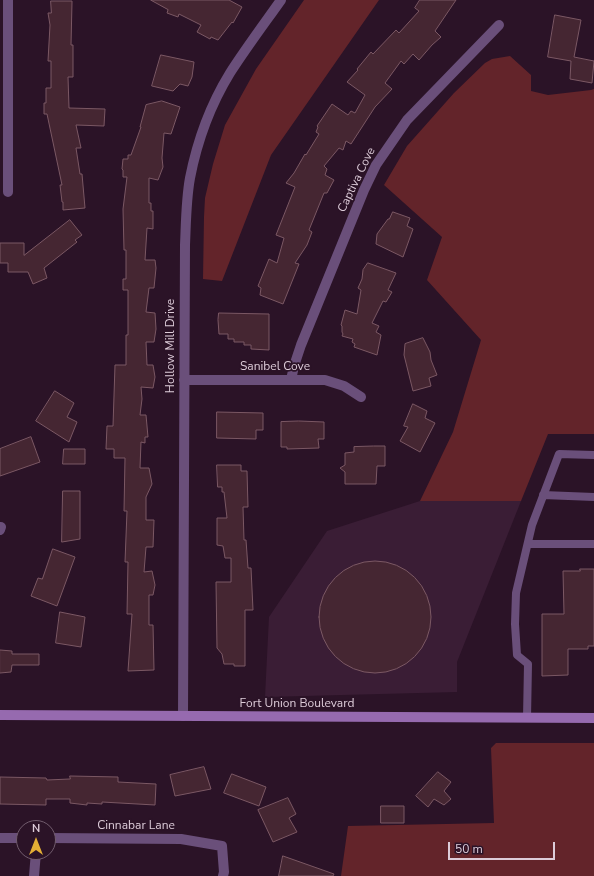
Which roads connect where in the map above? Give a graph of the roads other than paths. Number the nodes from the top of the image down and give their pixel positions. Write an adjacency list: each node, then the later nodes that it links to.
1 (8, 0): 4 (street)
2 (281, 0): 5 (street, Hollow Mill Drive)
3 (499, 25): 6 (street, Captiva Cove)
4 (8, 192)
5 (184, 380): 6 (street, Sanibel Cove); 14 (street, Hollow Mill Drive)
6 (291, 380): 7 (street, Sanibel Cove)
7 (361, 397)
8 (594, 455): 9 (lane)
9 (543, 495): 10 (lane); 11 (lane)
10 (594, 497)
11 (528, 544): 12 (lane); 15 (lane)
12 (594, 544)
13 (0, 715): 14 (main road, Fort Union Boulevard)
14 (183, 716): 15 (main road, Fort Union Boulevard)
15 (527, 718): 16 (main road, Fort Union Boulevard)
16 (594, 718)
17 (0, 838): 18 (street)
18 (16, 838)
19 (56, 838): 22 (street, Cinnabar Lane)
20 (35, 860): 21 (street)
21 (34, 876)
22 (223, 876)

